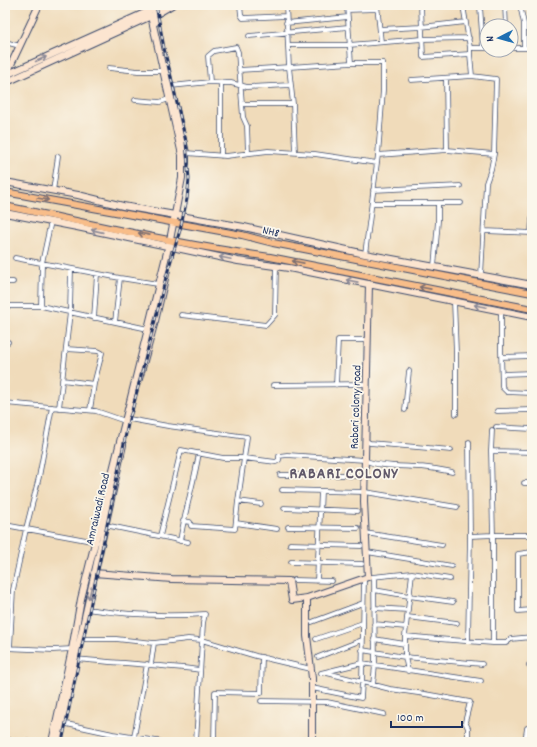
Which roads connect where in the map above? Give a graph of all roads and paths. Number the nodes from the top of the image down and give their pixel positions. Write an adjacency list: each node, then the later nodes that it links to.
1 (39, 5): 31 (street)
2 (162, 5): 13 (street)
3 (172, 5): 13 (street)
4 (240, 5): 14 (street)
5 (286, 5): 14 (street)
6 (421, 5): 21 (street)
7 (463, 5): 18 (street)
8 (500, 5): 16 (street)
9 (505, 5): 17 (street)
10 (520, 5): 35 (street)
11 (347, 7): 12 (street); 15 (street)
12 (377, 7): 22 (street)
13 (152, 10): 42 (street); 45 (street); 51 (street)
14 (286, 16): 19 (street)
15 (348, 17): 19 (street); 20 (street)
16 (481, 18)
17 (506, 18)
18 (466, 22): 21 (street); 25 (street)
19 (286, 23): 23 (street)
20 (348, 27): 23 (street); 30 (street)
21 (422, 27): 22 (street); 26 (street)
22 (380, 29): 28 (street)
23 (287, 32): 24 (street); 29 (street)
24 (249, 36)
25 (468, 38): 26 (street); 32 (street)
26 (422, 39): 28 (street); 37 (street)
27 (5, 42): 31 (street)
28 (381, 42): 30 (street)
29 (288, 45): 30 (street); 39 (street)
30 (349, 45): 38 (street)
31 (20, 46): 45 (street)
32 (470, 48): 33 (street); 37 (street)
33 (479, 48)
34 (519, 48): 35 (street)
35 (524, 48): 36 (street)
36 (532, 48)
37 (470, 54): 43 (street)
38 (351, 63): 39 (street); 61 (street)
39 (289, 67): 41 (street); 50 (street)
40 (108, 68): 42 (street)
41 (239, 70): 47 (street); 49 (street)
42 (163, 71): 52 (street)
43 (472, 76): 44 (street); 60 (street)
44 (446, 78): 46 (street); 56 (street)
45 (6, 79)
46 (411, 80)
47 (210, 82): 48 (street); 51 (street)
48 (221, 83): 49 (street); 63 (street)
49 (240, 84): 50 (street); 54 (street)
50 (291, 85): 55 (street)
51 (171, 86): 58 (street)
52 (169, 99): 53 (street); 75 (street)
53 (135, 100)
54 (242, 104): 55 (street); 59 (street)
55 (293, 104): 57 (street)
56 (447, 150): 60 (street); 61 (street)
57 (295, 152): 59 (street); 64 (street)
58 (186, 153): 63 (street); 75 (street)
59 (248, 153): 63 (street)
60 (494, 154): 79 (street)
61 (378, 155): 64 (street)
62 (58, 156): 68 (street)
63 (221, 156)
64 (377, 163): 67 (street)
65 (5, 182): 68 (street)
66 (460, 186): 67 (street)
67 (373, 190): 70 (street)
68 (53, 191): 75 (street)
69 (5, 192): 78 (main road, NH8, one-way to 78)
70 (372, 203): 71 (street); 83 (street)
71 (438, 203): 72 (street); 87 (street)
72 (461, 203)
73 (5, 206): 81 (main road, one-way to 73)
74 (5, 213): 77 (street)
75 (177, 215): 78 (street); 83 (street)
76 (532, 219): 80 (street)
77 (51, 221): 82 (street, one-way to 77); 85 (street)
78 (175, 223): 81 (street); 97 (main road, NH8)
79 (484, 231): 80 (street); 90 (street)
80 (531, 233)
81 (172, 240): 82 (street); 101 (main road, one-way to 81)
82 (170, 247): 86 (street, one-way to 82); 94 (street)
83 (365, 254): 87 (street)
84 (15, 258): 85 (street)
85 (42, 263): 88 (street); 100 (street)
86 (276, 266): 95 (street, one-way to 86); 104 (street)
87 (434, 267): 90 (street)
88 (71, 269): 89 (street); 103 (street)
89 (97, 274): 91 (street); 106 (street)
90 (481, 276): 96 (street)
91 (120, 278): 94 (street); 107 (street)
92 (5, 282): 93 (street)
93 (13, 282)
94 (161, 283): 108 (street); 130 (street, Amraiwadi Road)
95 (369, 284): 98 (street); 109 (street, Rabari colony road)
96 (532, 285)
97 (532, 293)
98 (454, 302): 102 (street, one-way to 98); 129 (street)
99 (5, 306): 100 (street)
100 (41, 306): 103 (street)
101 (532, 309)
102 (501, 310): 105 (street); 112 (street)
103 (70, 312): 106 (street); 110 (street)
104 (181, 315)
105 (532, 317)
106 (94, 318): 107 (street)
107 (115, 322): 108 (street)
108 (148, 329): 130 (street)
109 (368, 340): 118 (street); 119 (street, Rabari colony road)
110 (66, 349): 116 (street); 117 (street)
111 (532, 356): 112 (street)
112 (501, 357): 115 (street)
113 (409, 371): 126 (street)
114 (532, 373): 115 (street)
115 (502, 374): 121 (street)
116 (62, 380): 117 (street); 124 (street)
117 (94, 384): 125 (street)
118 (336, 384): 119 (street); 120 (street)
119 (367, 384): 134 (street, Rabari colony road)
120 (273, 385)
121 (532, 393)
122 (5, 403): 123 (street)
123 (52, 407): 124 (street); 163 (street)
124 (59, 408): 125 (street)
125 (90, 410): 130 (street)
126 (406, 410)
127 (532, 410): 128 (street)
128 (497, 411)
129 (456, 414)
130 (127, 420): 140 (street); 158 (street, Amraiwadi Road); 172 (street)
131 (496, 427): 132 (street)
132 (532, 429)
133 (492, 430): 137 (street)
134 (366, 442): 136 (street); 141 (street, Rabari colony road)
135 (469, 442): 169 (street)
136 (451, 450)
137 (491, 451): 138 (street); 166 (street)
138 (532, 452)
139 (199, 453): 140 (street); 156 (street); 168 (street)
140 (244, 458): 141 (street); 150 (street)
141 (365, 460): 142 (street); 144 (street, Rabari colony road)
142 (452, 472)
143 (280, 475): 144 (street)
144 (365, 477): 149 (street, Rabari colony road)
145 (524, 483): 146 (street)
146 (532, 483)
147 (282, 490): 148 (street)
148 (321, 491): 149 (street); 154 (street)
149 (365, 492): 152 (street); 165 (street, Rabari colony road)
150 (238, 501): 151 (street); 157 (street)
151 (261, 504)
152 (457, 507)
153 (284, 508): 154 (street)
154 (320, 510): 155 (street); 161 (street)
155 (358, 511)
156 (183, 521): 157 (street); 170 (street)
157 (236, 523): 164 (street)
158 (105, 524): 168 (street); 172 (street, Amraiwadi Road)
159 (5, 525): 163 (street)
160 (288, 527): 161 (street)
161 (319, 528): 162 (street); 174 (street)
162 (358, 528)
163 (26, 529): 172 (street); 217 (street)
164 (278, 529)
165 (365, 533): 175 (street); 177 (street, Rabari colony road)
166 (493, 534): 167 (street); 169 (street); 214 (street)
167 (532, 535)
168 (160, 536): 170 (street)
169 (470, 536): 212 (street)
170 (180, 541): 171 (street)
171 (188, 542)
172 (98, 543): 183 (street, Amraiwadi Road); 218 (street)
173 (290, 544): 174 (street)
174 (318, 545): 176 (street); 180 (street)
175 (442, 545)
176 (361, 546)
177 (367, 552): 182 (street); 185 (street, Rabari colony road)
178 (532, 552): 198 (street)
179 (291, 562): 180 (street)
180 (318, 562): 181 (street); 188 (street)
181 (362, 564)
182 (452, 566)
183 (94, 573): 192 (street); 196 (street, Amraiwadi Road, one-way to 196)
184 (412, 573): 185 (street); 186 (street); 191 (street)
185 (368, 578): 190 (street); 192 (street); 194 (street)
186 (450, 579)
187 (294, 580): 188 (street)
188 (317, 581): 189 (street)
189 (332, 582)
190 (374, 590): 191 (street); 195 (street)
191 (409, 596): 193 (street); 197 (street)
192 (308, 598): 229 (street)
193 (453, 602)
194 (363, 603): 200 (street); 201 (street)
195 (374, 608): 197 (street); 203 (street)
196 (86, 609): 208 (street, Amraiwadi Road); 209 (street)
197 (408, 610): 199 (street)
198 (532, 610)
199 (407, 617): 202 (street); 204 (street)
200 (312, 622)
201 (362, 623): 210 (street); 211 (street)
202 (457, 623)
203 (374, 624): 204 (street); 207 (street)
204 (406, 627): 205 (street)
205 (405, 636): 212 (street); 215 (street)
206 (532, 637): 214 (street)
207 (374, 638): 215 (street); 220 (street)
208 (80, 639): 213 (street); 224 (street, Amraiwadi Road)
209 (202, 640): 213 (street); 221 (street); 230 (street)
210 (316, 640)
211 (362, 640): 219 (street); 222 (street)
212 (468, 641): 214 (street)
213 (154, 643): 225 (street)
214 (493, 643)
215 (405, 644): 223 (street)
216 (5, 648): 217 (street)
217 (10, 648): 218 (street)
218 (72, 650): 246 (street)
219 (362, 650): 220 (street); 226 (street)
220 (374, 652): 223 (street); 228 (street)
221 (262, 657): 229 (street); 250 (street)
222 (318, 657)
223 (405, 657): 227 (street); 231 (street)
224 (75, 659): 225 (street); 241 (street, Amraiwadi Road)
225 (149, 664): 230 (street); 243 (street)
226 (362, 664): 228 (street); 233 (street); 235 (street)
227 (482, 664)
228 (375, 665): 231 (street); 236 (street)
229 (311, 669): 237 (street)
230 (200, 670): 249 (street)
231 (408, 671): 234 (street)
232 (321, 673): 233 (street)
233 (327, 673): 235 (street)
234 (481, 681)
235 (362, 682): 236 (street); 237 (street)
236 (373, 685): 252 (street)
237 (312, 688): 239 (street)
238 (261, 701): 239 (street)
239 (312, 701): 240 (street); 251 (street)
240 (384, 714)
241 (62, 723): 243 (street); 247 (street, Amraiwadi Road)
242 (532, 728): 253 (street)
243 (136, 739): 248 (street)
244 (5, 740): 245 (street)
245 (34, 742)
246 (52, 742)
247 (58, 742)
248 (163, 742)
249 (196, 742)
250 (214, 742)
251 (312, 742)
252 (468, 742)
253 (525, 742)

